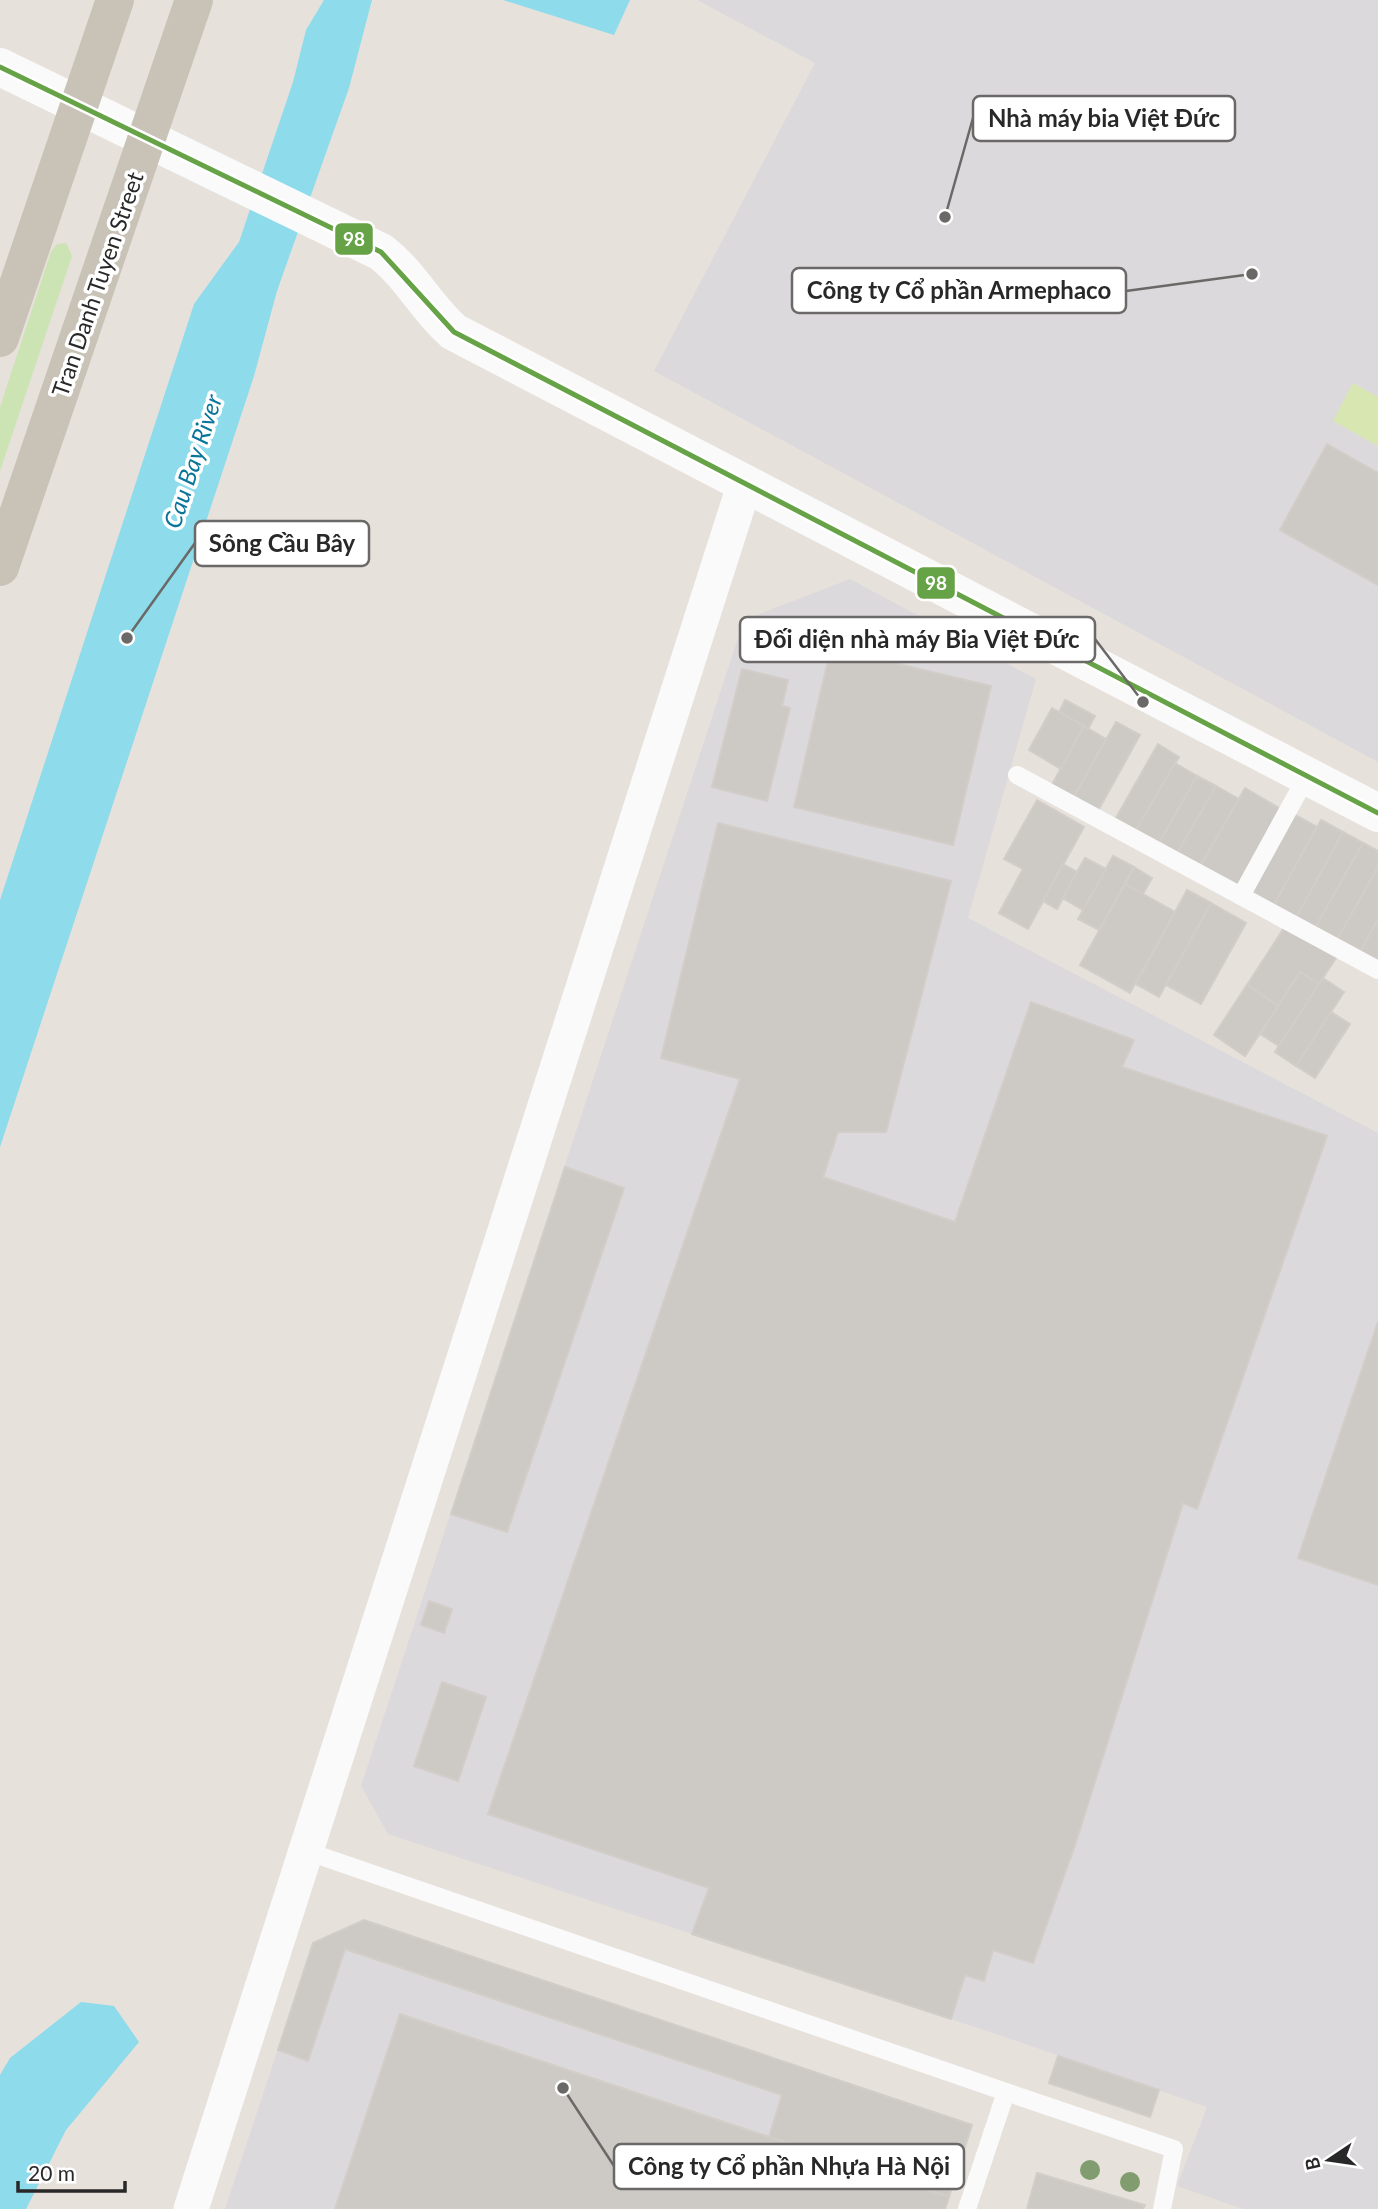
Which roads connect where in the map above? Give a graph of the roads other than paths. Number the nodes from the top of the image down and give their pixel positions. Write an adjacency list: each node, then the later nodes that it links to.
1 (115, 0): 4 (main road)
2 (194, 0): 5 (main road, Tran Danh Tuyen Street)
3 (0, 66): 4 (main road)
4 (80, 106): 5 (main road); 6 (main road)
5 (147, 138): 7 (main road); 8 (main road, Tran Danh Tuyen Street)
6 (0, 338)
7 (745, 483): 10 (main road); 14 (street)
8 (0, 567)
9 (1017, 775): 12 (lane)
10 (1307, 776): 11 (main road); 12 (lane)
11 (1378, 813)
12 (1241, 896): 13 (lane)
13 (1378, 970)
14 (306, 1852): 15 (lane); 16 (street)
15 (1006, 2092): 17 (lane); 18 (lane)
16 (191, 2209)
17 (967, 2209)
18 (1162, 2209)

